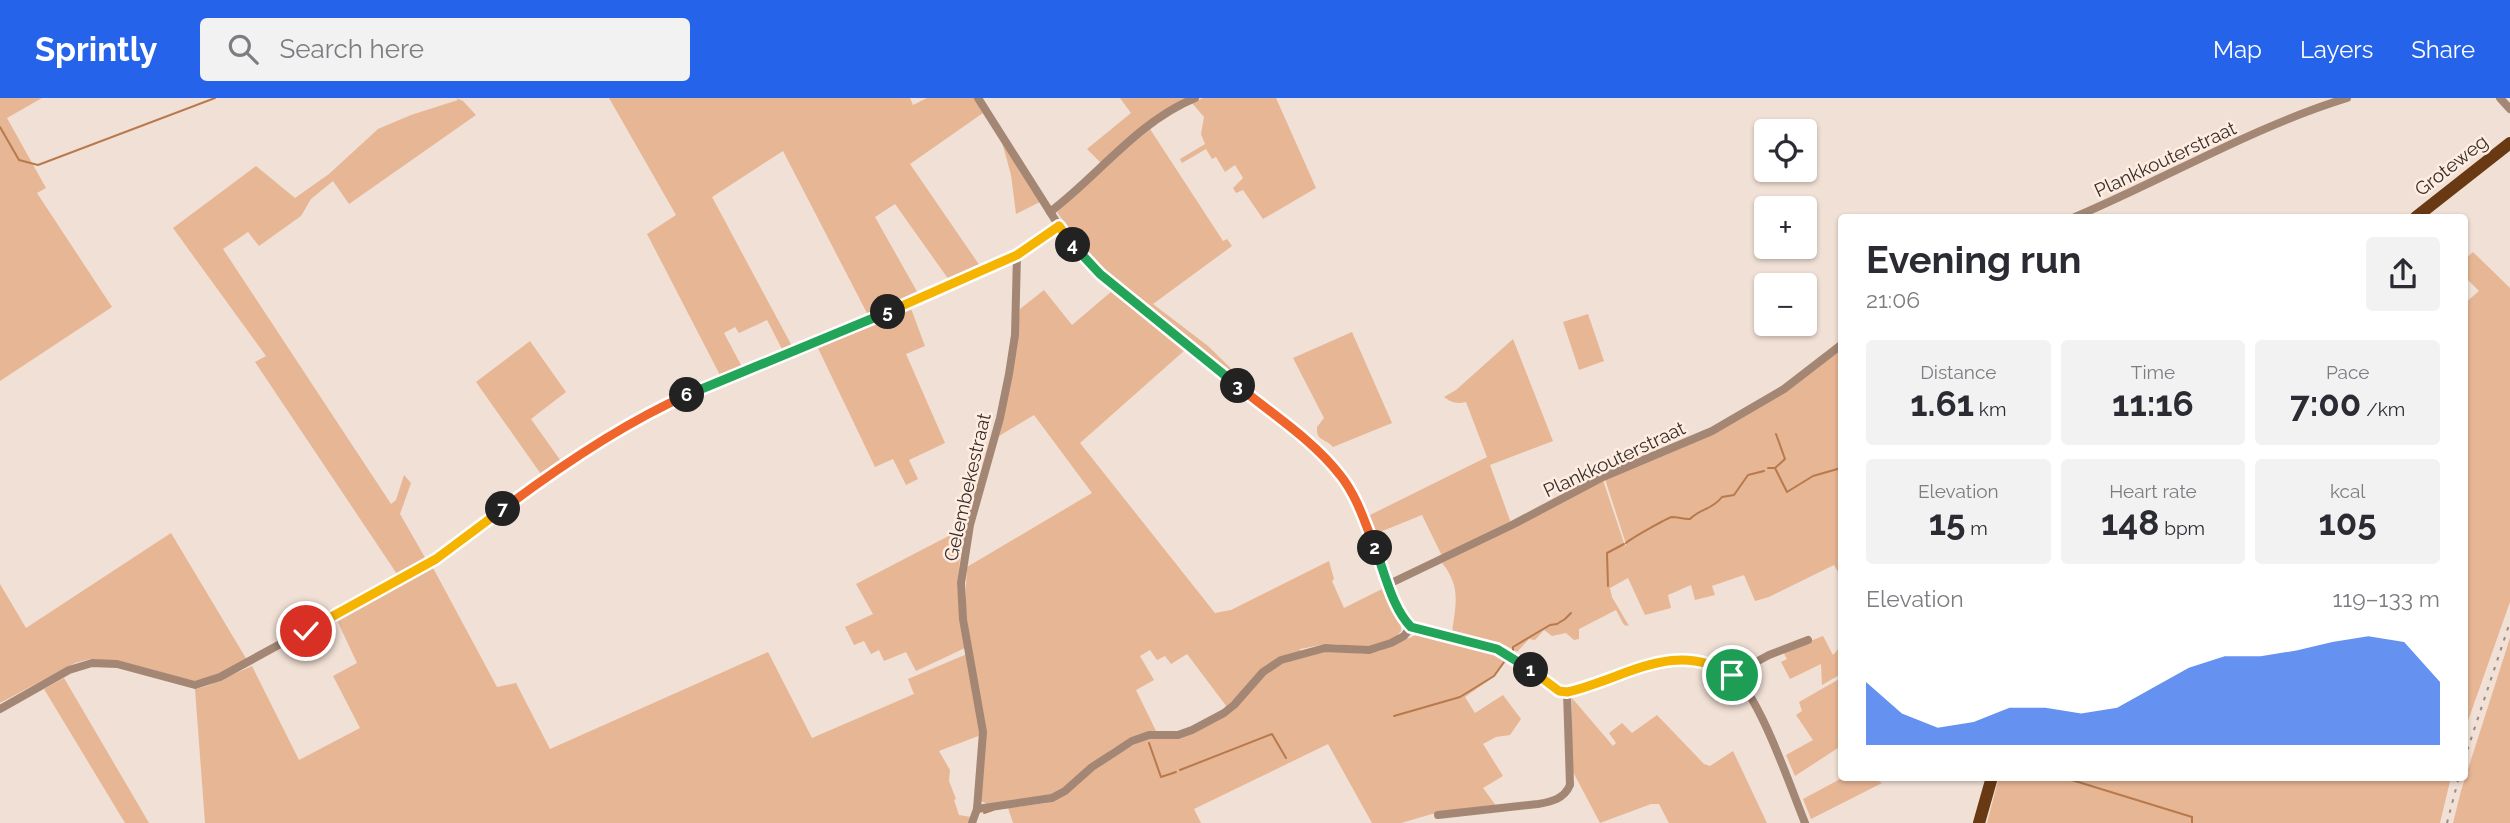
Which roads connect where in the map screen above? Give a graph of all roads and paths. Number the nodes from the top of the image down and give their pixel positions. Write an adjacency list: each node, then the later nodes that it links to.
1 (978, 98): 7 (street)
2 (1195, 98): 7 (street)
3 (2347, 98): 8 (street, Plankkouterstraat)
4 (2500, 98): 5 (street)
5 (2510, 109)
6 (2510, 143): 9 (main road, Groteweg)
7 (1050, 212): 10 (street)
8 (2082, 214)
9 (2420, 214)
10 (1059, 226): 11 (street); 13 (street)
11 (1017, 255): 18 (street); 20 (street, Gelembekestraat)
12 (1838, 347): 13 (street, Plankkouterstraat)
13 (1389, 584): 14 (street)
14 (1411, 627): 17 (street); 20 (street)
15 (1808, 640): 16 (street)
16 (1732, 675): 17 (street); 23 (street)
17 (1567, 692): 21 (street)
18 (0, 709)
19 (1991, 781): 24 (main road)
20 (977, 809): 22 (street, Gelembekestraat)
21 (1438, 815)
22 (972, 823)
23 (1805, 823)
24 (1979, 823)

